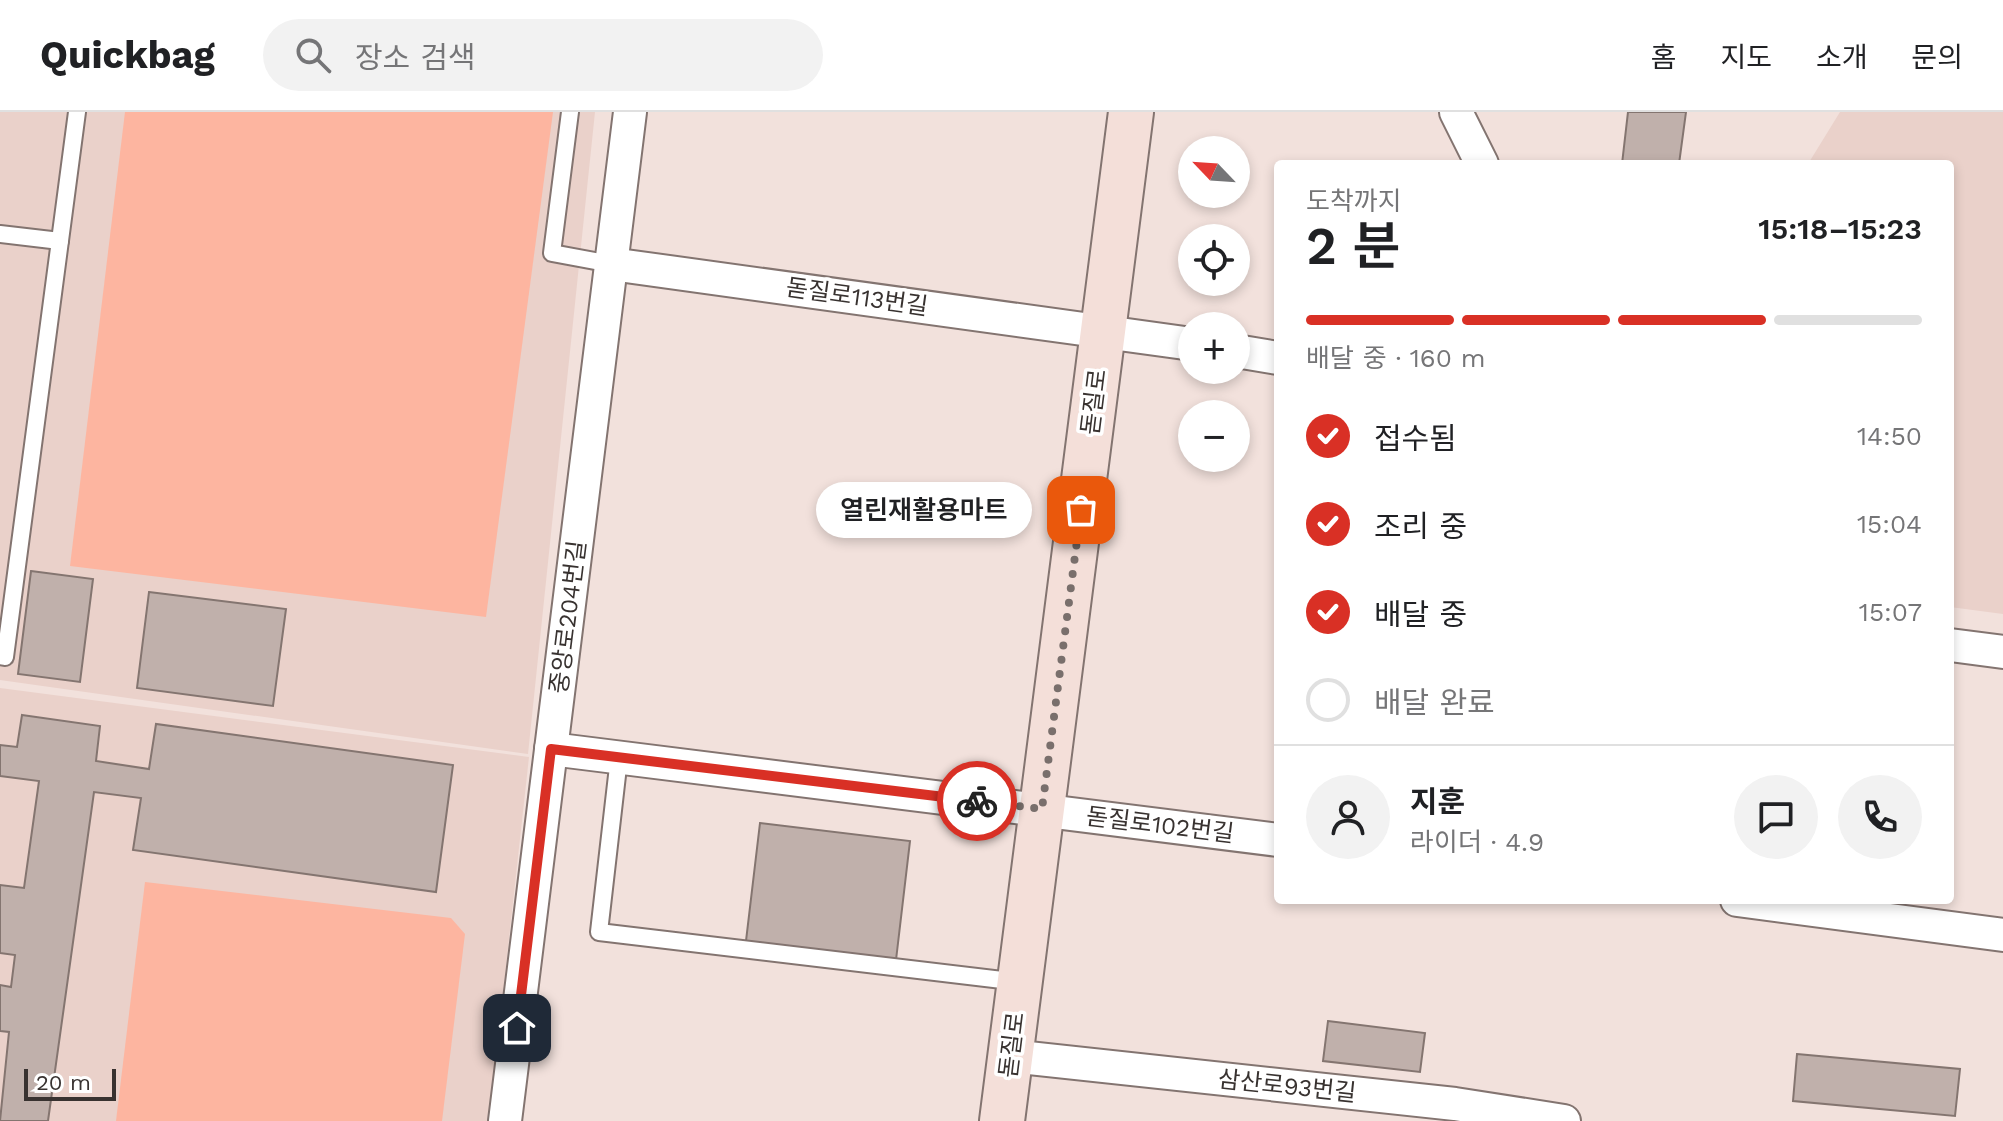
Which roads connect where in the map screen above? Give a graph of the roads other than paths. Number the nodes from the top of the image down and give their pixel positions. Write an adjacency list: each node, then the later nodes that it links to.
1 (77, 112): 8 (lane)
2 (570, 112): 9 (lane)
3 (630, 112): 9 (street, 중앙로204번길)
4 (1131, 112): 10 (main road, 돋질로)
5 (1456, 112): 6 (street)
6 (1480, 160)
7 (0, 234): 8 (lane)
8 (60, 241): 16 (lane)
9 (611, 264): 10 (street, 돋질로113번길); 17 (street, 중앙로204번길)
10 (1104, 330): 11 (street, 돋질로113번길); 19 (main road, 돋질로)
11 (1178, 342)
12 (1250, 353): 13 (street)
13 (1274, 357)
14 (1954, 646): 15 (street)
15 (2003, 652)
16 (0, 656)
17 (551, 749): 18 (street, 돋질로102번길); 25 (street, 중앙로204번길)
18 (619, 758): 19 (street, 돋질로102번길); 23 (lane)
19 (1042, 809): 20 (street, 돋질로102번길); 23 (main road, 돋질로)
20 (1274, 839)
21 (1767, 904): 22 (street)
22 (2003, 935)
23 (1020, 982): 24 (main road, 돋질로)
24 (1010, 1056): 26 (main road, 돋질로); 27 (street, 삼산로93번길)
25 (505, 1121)
26 (1002, 1121)
27 (1564, 1121)

